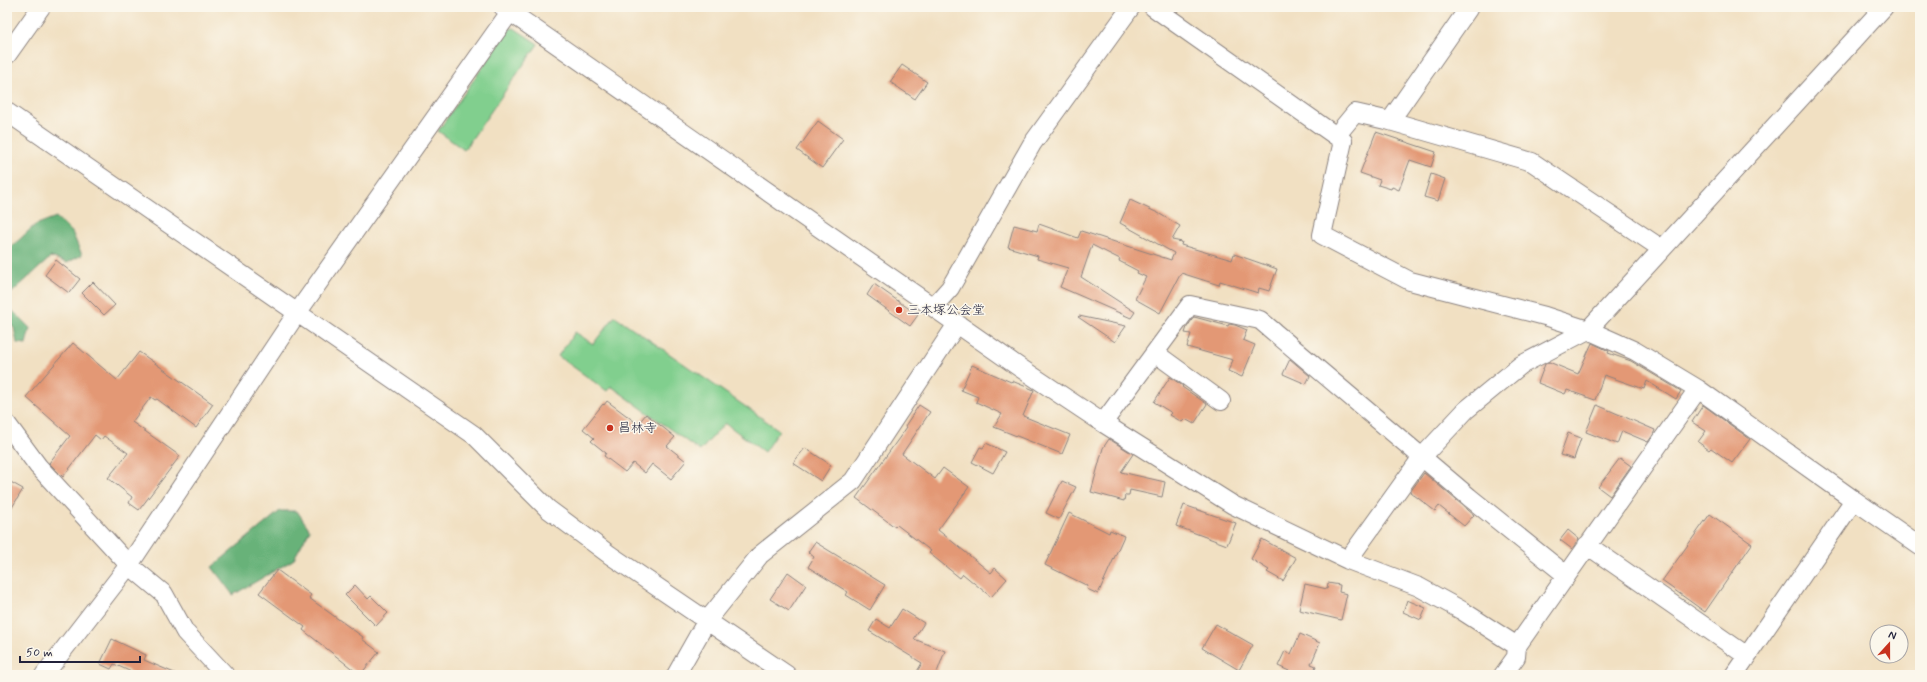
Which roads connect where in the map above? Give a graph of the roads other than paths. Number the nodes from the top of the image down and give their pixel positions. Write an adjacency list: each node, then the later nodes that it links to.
1 (41, 7): 7 (street)
2 (1131, 7): 12 (street)
3 (1153, 7): 10 (street)
4 (1464, 7): 9 (street)
5 (1884, 7): 11 (street)
6 (507, 9): 12 (street); 13 (street)
7 (7, 55)
8 (7, 112): 13 (street)
9 (1390, 121): 10 (street); 11 (street)
10 (1336, 136): 15 (street)
11 (1662, 249): 15 (street)
12 (933, 307): 14 (street)
13 (297, 313): 26 (street); 28 (street)
14 (957, 324): 19 (street); 28 (street)
15 (1588, 330): 17 (street); 21 (street)
16 (1155, 352): 18 (street); 19 (street); 21 (street)
17 (1698, 389): 22 (street); 23 (street)
18 (1221, 402)
19 (1103, 423): 25 (street)
20 (7, 424): 26 (street)
21 (1422, 457): 25 (street); 27 (street)
22 (1854, 500): 24 (street); 30 (street)
23 (1587, 545): 27 (street); 30 (street)
24 (1920, 546)
25 (1348, 560): 29 (street)
26 (129, 565): 31 (street); 32 (street)
27 (1566, 575): 29 (street)
28 (706, 622): 33 (street); 34 (street)
29 (1516, 646): 35 (street)
30 (1747, 656): 36 (street)
31 (44, 675)
32 (225, 675)
33 (676, 675)
34 (787, 675)
35 (1503, 675)
36 (1734, 675)

